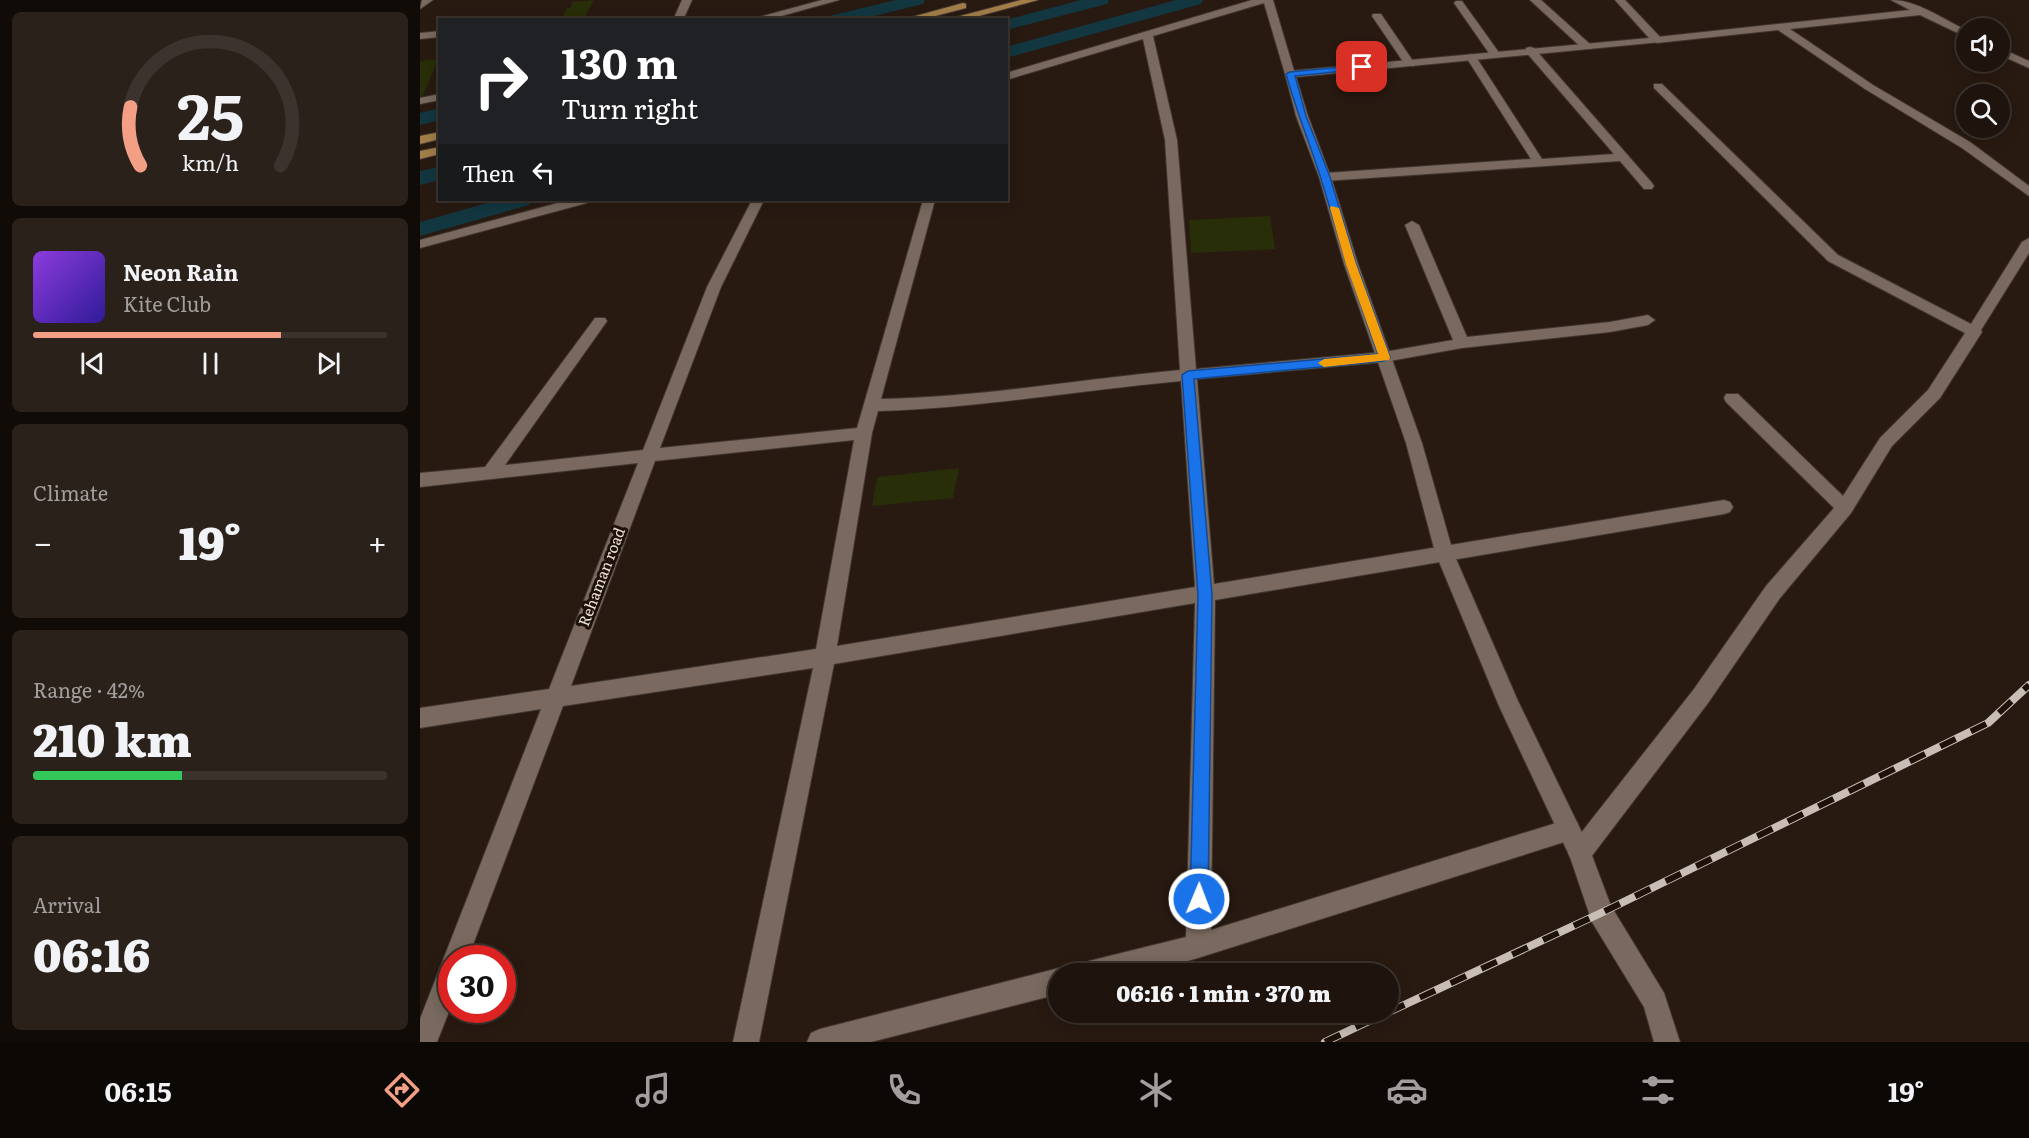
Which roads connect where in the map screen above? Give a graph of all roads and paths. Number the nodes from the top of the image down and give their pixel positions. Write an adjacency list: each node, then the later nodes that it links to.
1 (428, 0): 12 (street)
2 (687, 0): 15 (street)
3 (834, 0): 16 (street)
4 (987, 0): 17 (main road)
5 (1033, 0): 18 (main road)
6 (1262, 0): 22 (street)
7 (1268, 0): 32 (street)
8 (1535, 0): 25 (street)
9 (1620, 0): 24 (street)
10 (1896, 0): 13 (street)
11 (1459, 3): 27 (street)
12 (420, 6)
13 (1922, 12): 19 (street); 20 (street)
14 (1377, 16): 30 (street)
15 (679, 18)
16 (761, 18)
17 (914, 18)
18 (958, 18)
19 (1780, 27): 24 (street); 45 (street)
20 (1956, 29)
21 (438, 34): 23 (street)
22 (1147, 34): 33 (street); 57 (street)
23 (420, 36)
24 (1657, 40): 25 (street)
25 (1587, 47): 26 (street)
26 (1530, 50): 27 (street); 41 (street)
27 (1495, 54): 29 (street)
28 (2010, 56): 31 (street)
29 (1471, 57): 30 (street); 42 (street)
30 (1410, 64): 32 (street)
31 (2029, 65)
32 (1290, 74): 43 (street)
33 (1008, 76)
34 (1658, 86): 54 (street)
35 (438, 96): 36 (street)
36 (420, 101)
37 (438, 136): 38 (main road)
38 (420, 140)
39 (438, 150): 40 (main road)
40 (420, 154)
41 (1621, 157): 42 (street); 44 (street)
42 (1539, 163): 43 (street)
43 (1325, 177): 56 (street)
44 (1648, 186)
45 (2029, 192)
46 (578, 201): 51 (street)
47 (757, 201): 61 (street, Rehaman road)
48 (928, 201): 59 (street)
49 (1412, 225): 55 (street)
50 (2029, 242): 54 (street)
51 (420, 244)
52 (1648, 320): 55 (street)
53 (600, 321): 62 (street)
54 (1975, 332): 65 (street)
55 (1462, 343): 56 (street)
56 (1384, 357): 57 (street); 66 (street)
57 (1188, 375): 59 (street); 67 (street)
58 (1732, 398): 65 (street)
59 (872, 405): 60 (street)
60 (864, 433): 61 (street); 68 (street)
61 (648, 458): 62 (street); 69 (street, Rehaman road)
62 (491, 471): 63 (street)
63 (420, 480)
64 (1724, 507): 66 (street)
65 (1845, 508): 72 (street)
66 (1444, 552): 67 (street); 71 (street)
67 (1205, 595): 68 (street); 74 (street)
68 (825, 657): 69 (street); 79 (street)
69 (556, 698): 70 (street); 73 (street, Rehaman road)
70 (420, 718)
71 (1569, 830): 72 (street); 74 (street)
72 (1580, 853): 81 (street)
73 (461, 945)
74 (1198, 946): 75 (street)
75 (1132, 963)
76 (1048, 984): 80 (street)
77 (438, 1006): 78 (street)
78 (424, 1042)
79 (746, 1042)
80 (820, 1042)
81 (1667, 1042)

